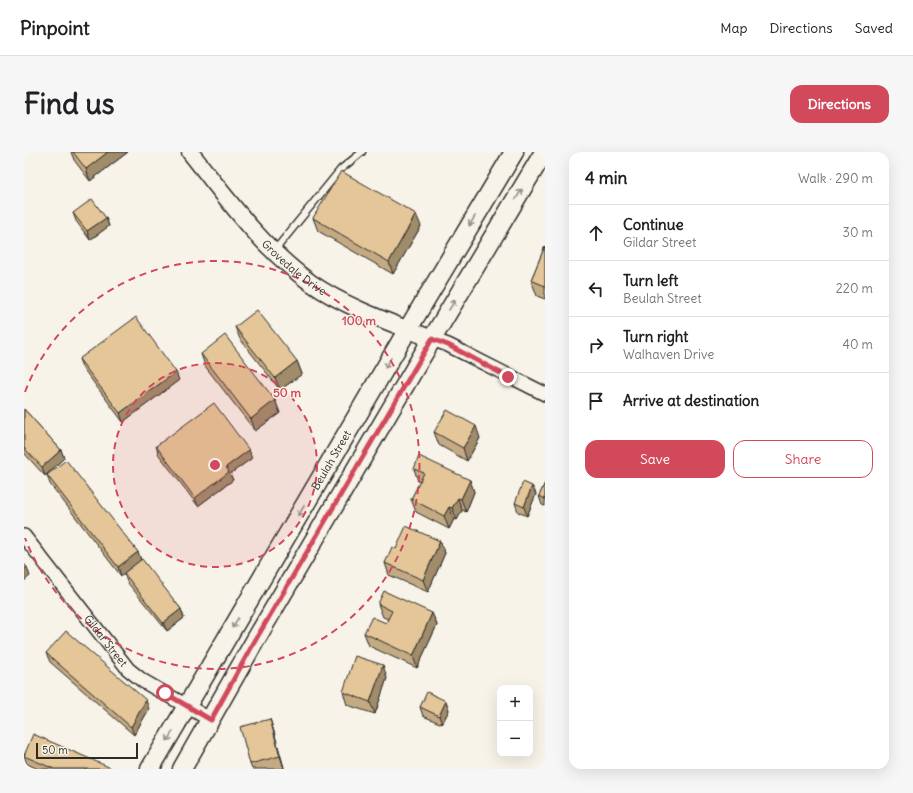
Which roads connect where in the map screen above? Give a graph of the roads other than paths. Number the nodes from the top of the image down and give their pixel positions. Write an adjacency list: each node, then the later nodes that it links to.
1 (190, 152): 5 (street, Grovedale Drive)
2 (362, 152): 5 (lane)
3 (514, 152): 6 (main road, Beulah Street, one-way to 6)
4 (544, 155): 7 (main road, one-way to 4)
5 (274, 252): 6 (street, Grovedale Drive)
6 (408, 329): 7 (street, Grovedale Drive); 10 (main road, Beulah Street, one-way to 10)
7 (432, 339): 8 (street); 11 (main road)
8 (545, 394)
9 (24, 536): 10 (street, Gildar Street)
10 (187, 706): 11 (street, Gildar Street); 12 (main road, Beulah Street, one-way to 12)
11 (211, 720): 13 (main road)
12 (150, 769)
13 (182, 769)

